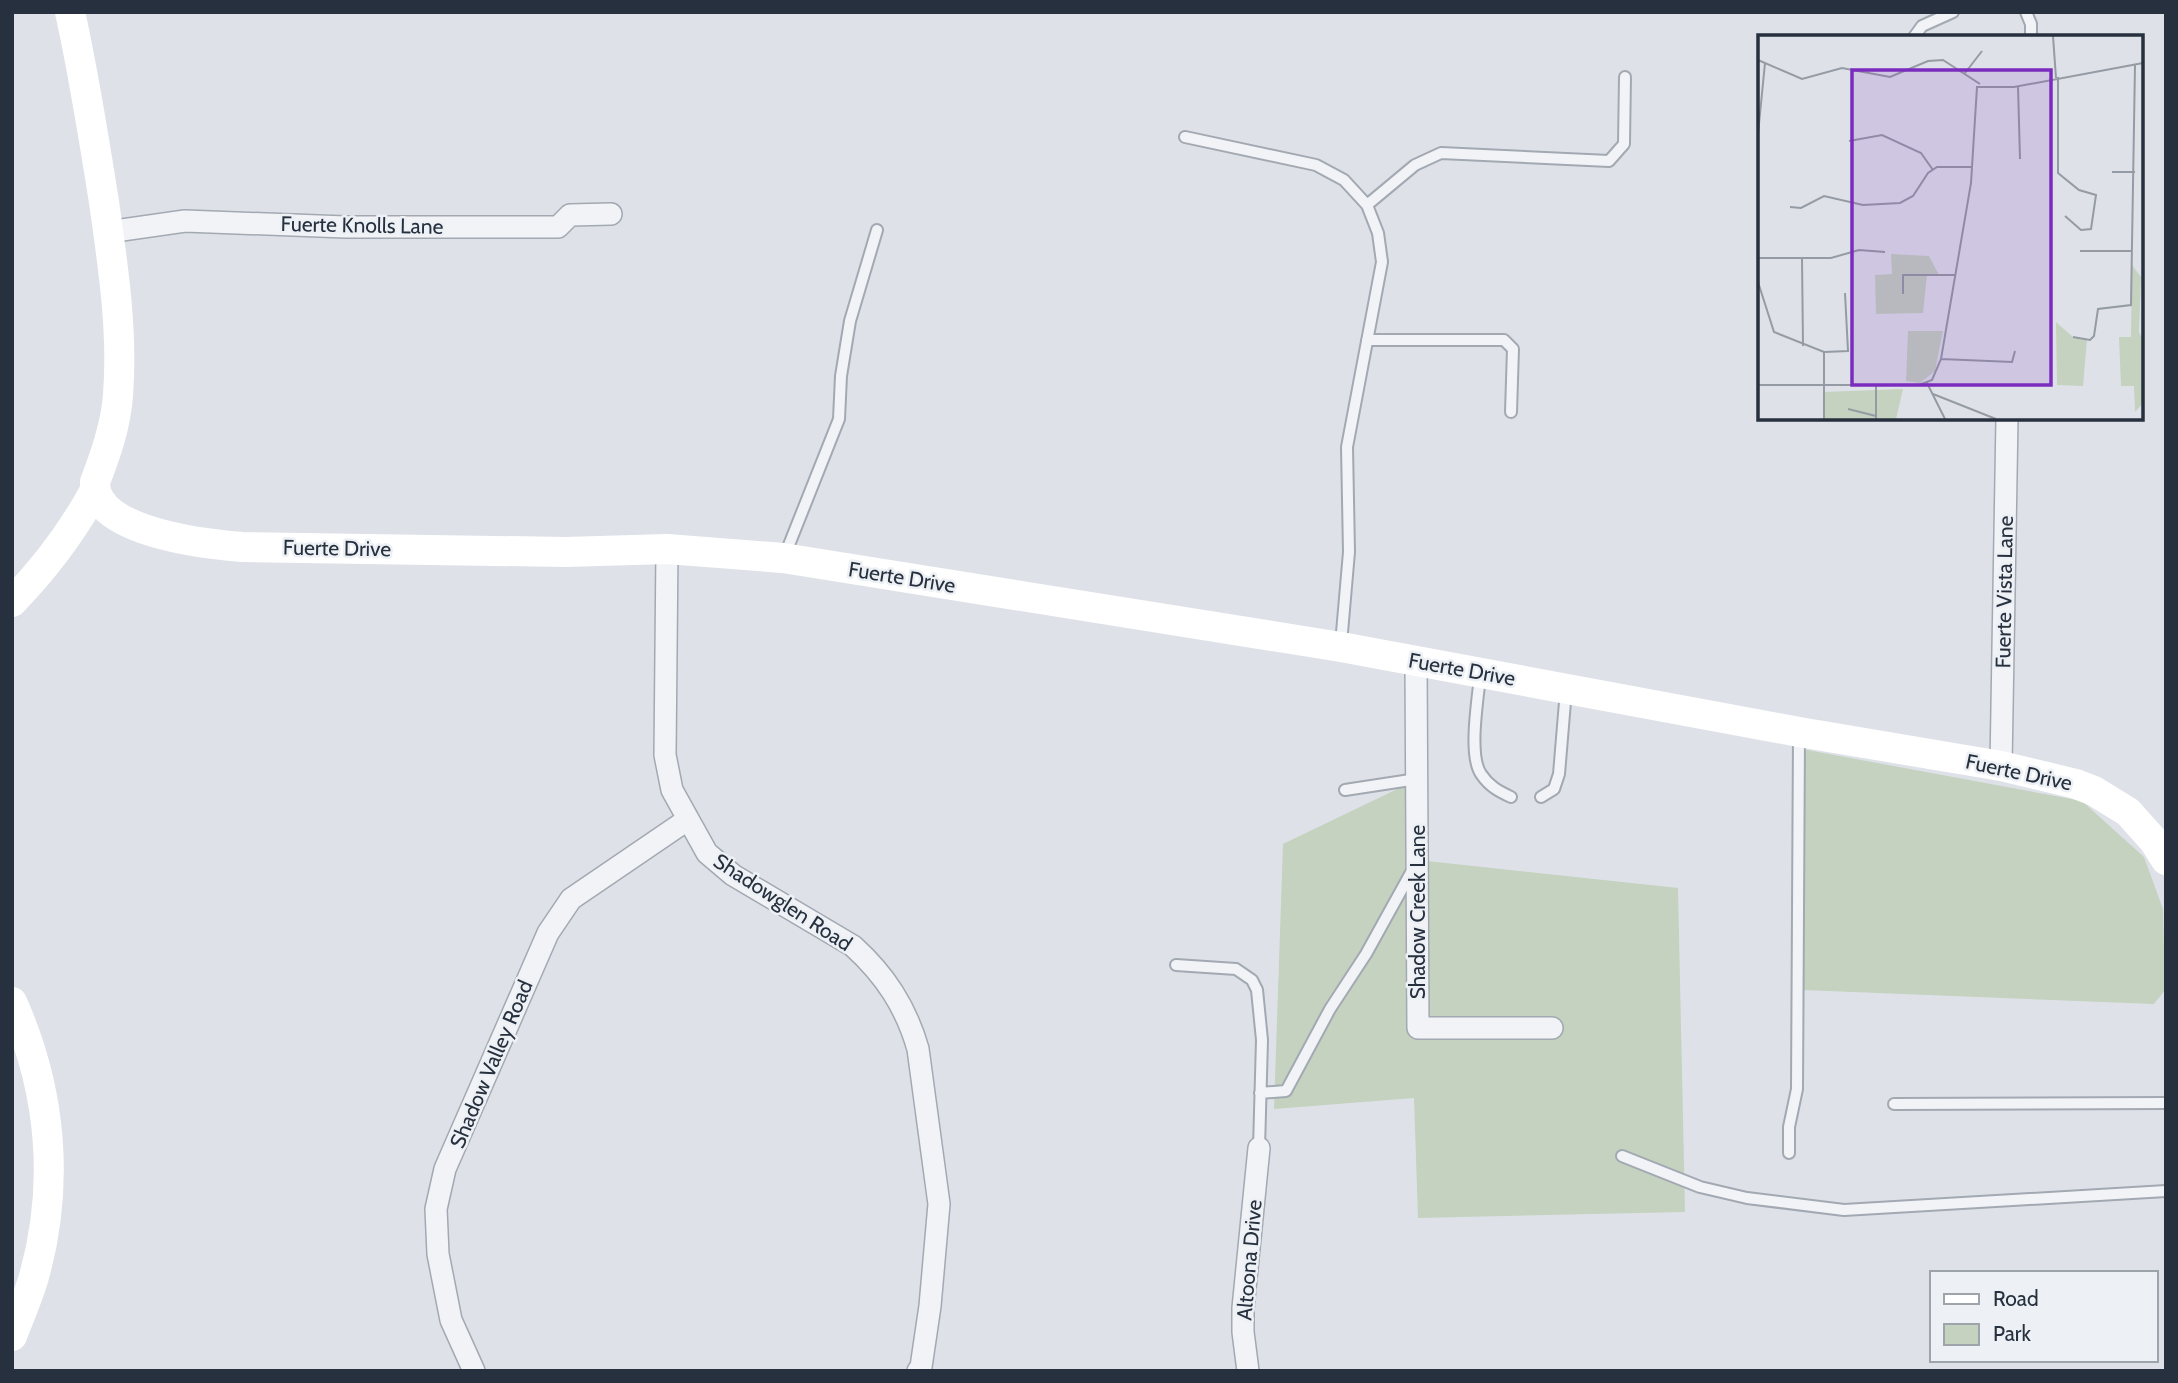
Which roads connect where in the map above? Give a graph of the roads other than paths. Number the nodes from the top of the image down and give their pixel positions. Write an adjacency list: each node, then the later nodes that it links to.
1 (70, 12): 11 (street)
2 (1953, 12): 4 (lane)
3 (2026, 12): 5 (lane)
4 (1915, 35)
5 (2031, 35)
6 (1625, 77): 8 (lane)
7 (1185, 137): 8 (lane)
8 (1367, 205): 12 (lane)
9 (611, 214): 11 (street, Fuerte Knolls Lane)
10 (877, 230): 17 (lane)
11 (108, 232): 15 (street)
12 (1367, 340): 13 (lane); 19 (lane)
13 (1511, 412)
14 (2007, 420): 24 (street, Fuerte Vista Lane)
15 (95, 490): 16 (street, Fuerte Drive); 18 (street)
16 (667, 549): 17 (street, Fuerte Drive); 29 (street, Shadowglen Road)
17 (783, 558): 19 (street, Fuerte Drive)
18 (14, 596)
19 (1341, 647): 20 (street, Fuerte Drive)
20 (1416, 662): 21 (street, Fuerte Drive); 25 (street, Shadow Creek Lane)
21 (1480, 673): 22 (street, Fuerte Drive); 27 (lane)
22 (1566, 688): 23 (street, Fuerte Drive); 28 (lane)
23 (1799, 732): 24 (street, Fuerte Drive); 39 (lane)
24 (2001, 766): 30 (street, Fuerte Drive)
25 (1417, 779): 26 (lane); 31 (street, Shadow Creek Lane)
26 (1345, 790)
27 (1511, 797)
28 (1541, 797)
29 (687, 820): 43 (street, Shadow Valley Road); 44 (street, Shadowglen Road)
30 (2165, 858)
31 (1417, 860): 34 (street, Shadow Creek Lane); 35 (lane)
32 (1176, 965): 35 (lane)
33 (12, 1002): 42 (street)
34 (1552, 1028)
35 (1260, 1093): 38 (lane)
36 (2166, 1103): 37 (lane)
37 (1894, 1104)
38 (1259, 1148): 45 (street, Altoona Drive)
39 (1789, 1153)
40 (1622, 1156): 41 (lane)
41 (2166, 1191)
42 (12, 1336)
43 (474, 1371)
44 (918, 1371)
45 (1248, 1371)

